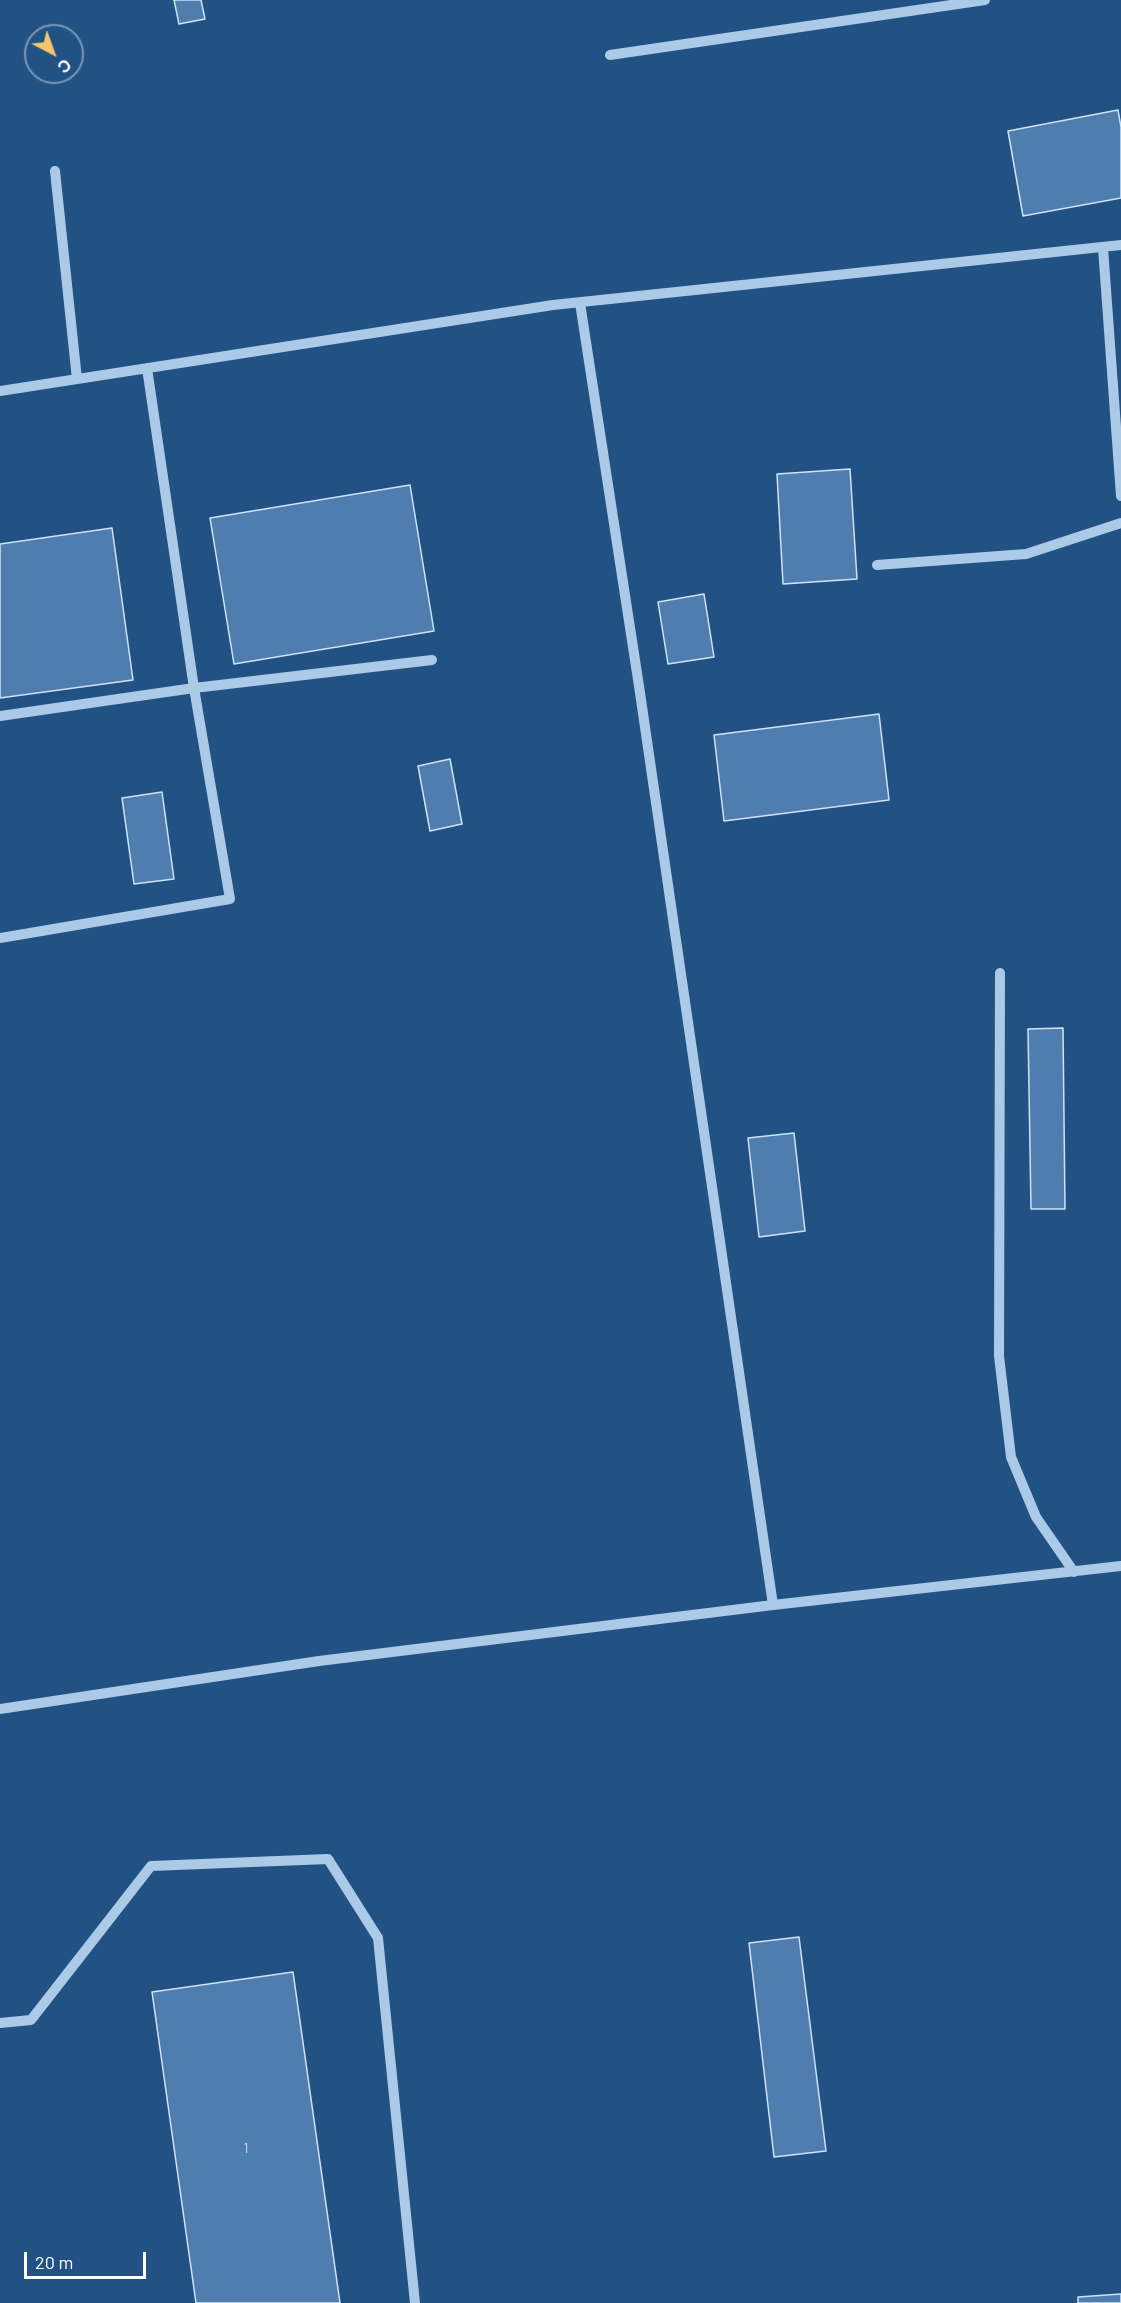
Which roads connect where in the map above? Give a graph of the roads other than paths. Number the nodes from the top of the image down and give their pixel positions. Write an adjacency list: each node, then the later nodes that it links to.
1 (985, 0): 2 (lane)
2 (610, 55)
3 (55, 171): 8 (lane)
4 (1121, 245): 5 (lane)
5 (1103, 248): 6 (lane); 10 (lane)
6 (580, 303): 7 (lane); 20 (lane)
7 (147, 368): 8 (lane); 14 (lane)
8 (77, 379): 9 (lane)
9 (0, 391)
10 (1121, 496)
11 (1121, 523): 12 (lane)
12 (878, 566)
13 (432, 660): 14 (lane)
14 (194, 688): 15 (lane); 16 (lane)
15 (0, 716)
16 (0, 938)
17 (1000, 973): 19 (lane)
18 (1121, 1566): 19 (lane)
19 (1074, 1572): 20 (lane)
20 (773, 1605): 21 (lane)
21 (0, 1709)
22 (0, 2024): 23 (lane)
23 (415, 2303)

